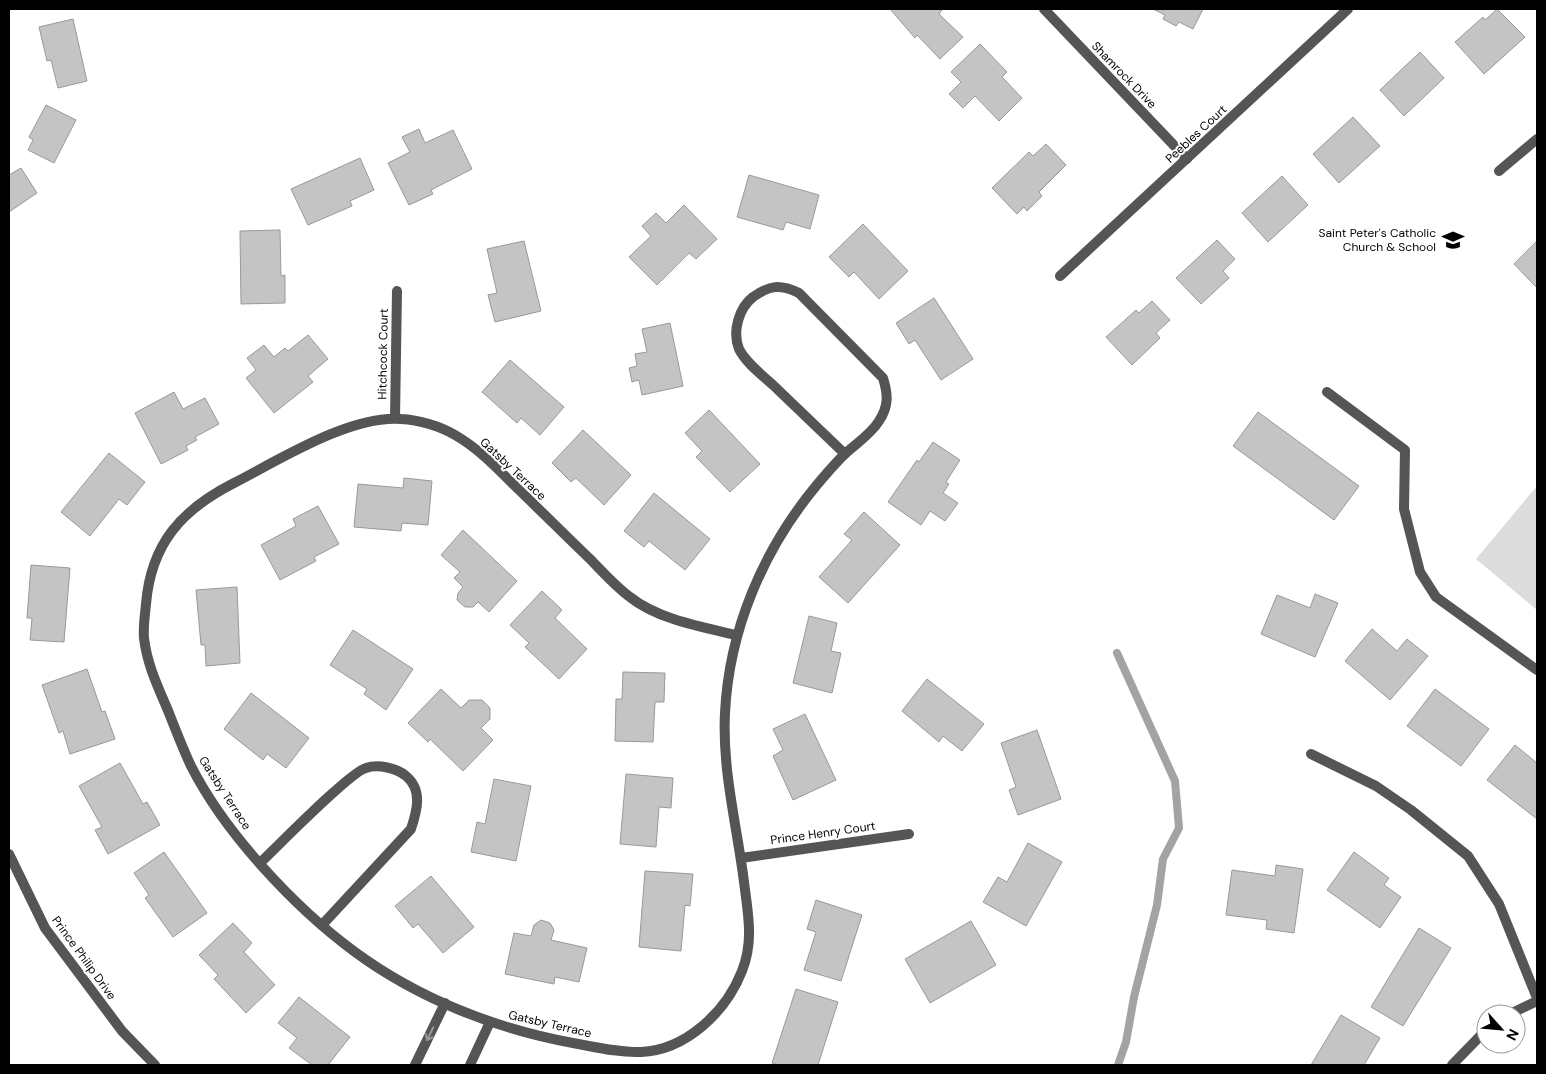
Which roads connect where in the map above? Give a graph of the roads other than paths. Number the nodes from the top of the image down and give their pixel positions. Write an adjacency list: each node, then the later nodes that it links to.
1 (1044, 9): 4 (street, Shamrock Drive)
2 (1348, 9): 4 (street, Peebles Court)
3 (1537, 139): 5 (street)
4 (1187, 159): 6 (street, Peebles Court)
5 (1499, 171)
6 (1060, 276)
7 (397, 291): 9 (street, Hitchcock Court)
8 (1327, 392): 12 (street)
9 (395, 418): 11 (street, Gatsby Terrace); 17 (street, Gatsby Terrace)
10 (845, 454): 10 (street, Gatsby Terrace); 11 (street, Gatsby Terrace)
11 (736, 635): 16 (street, Gatsby Terrace)
12 (1537, 670)
13 (1311, 754): 19 (street)
14 (909, 834): 16 (street, Prince Henry Court)
15 (9, 854): 24 (street, Prince Philip Drive)
16 (741, 858): 22 (street, Gatsby Terrace)
17 (261, 862): 18 (street, Gatsby Terrace); 18 (street)
18 (322, 925): 20 (street, Gatsby Terrace)
19 (1537, 999): 21 (street)
20 (445, 1003): 22 (street, Gatsby Terrace); 25 (street, one-way to 25)
21 (1526, 1005)
22 (490, 1022): 26 (street)
23 (1476, 1040): 27 (street)
24 (155, 1065)
25 (415, 1065)
26 (470, 1065)
27 (1452, 1065)

